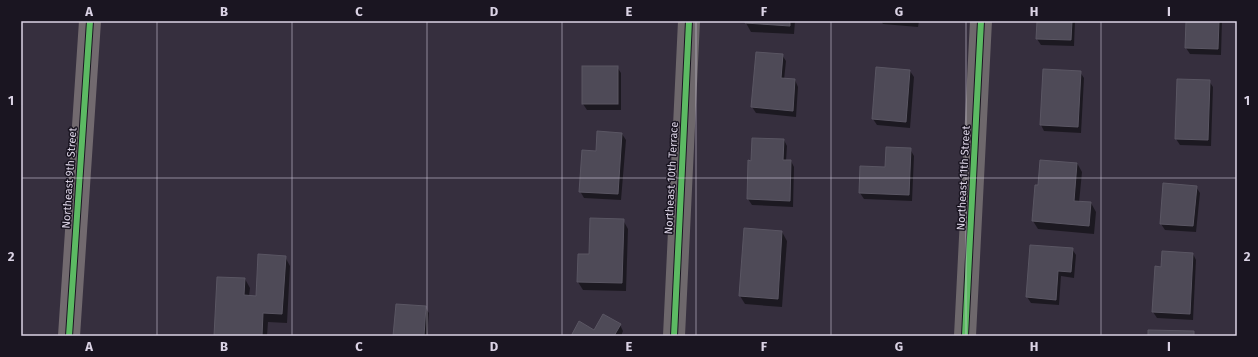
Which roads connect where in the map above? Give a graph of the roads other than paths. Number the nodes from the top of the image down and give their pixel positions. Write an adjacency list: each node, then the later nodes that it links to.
1 (90, 21): 4 (street, Northeast 9th Street)
2 (688, 21): 5 (street, Northeast 10th Terrace)
3 (981, 21): 6 (street, Northeast 11th Street)
4 (69, 336)
5 (674, 336)
6 (965, 336)

